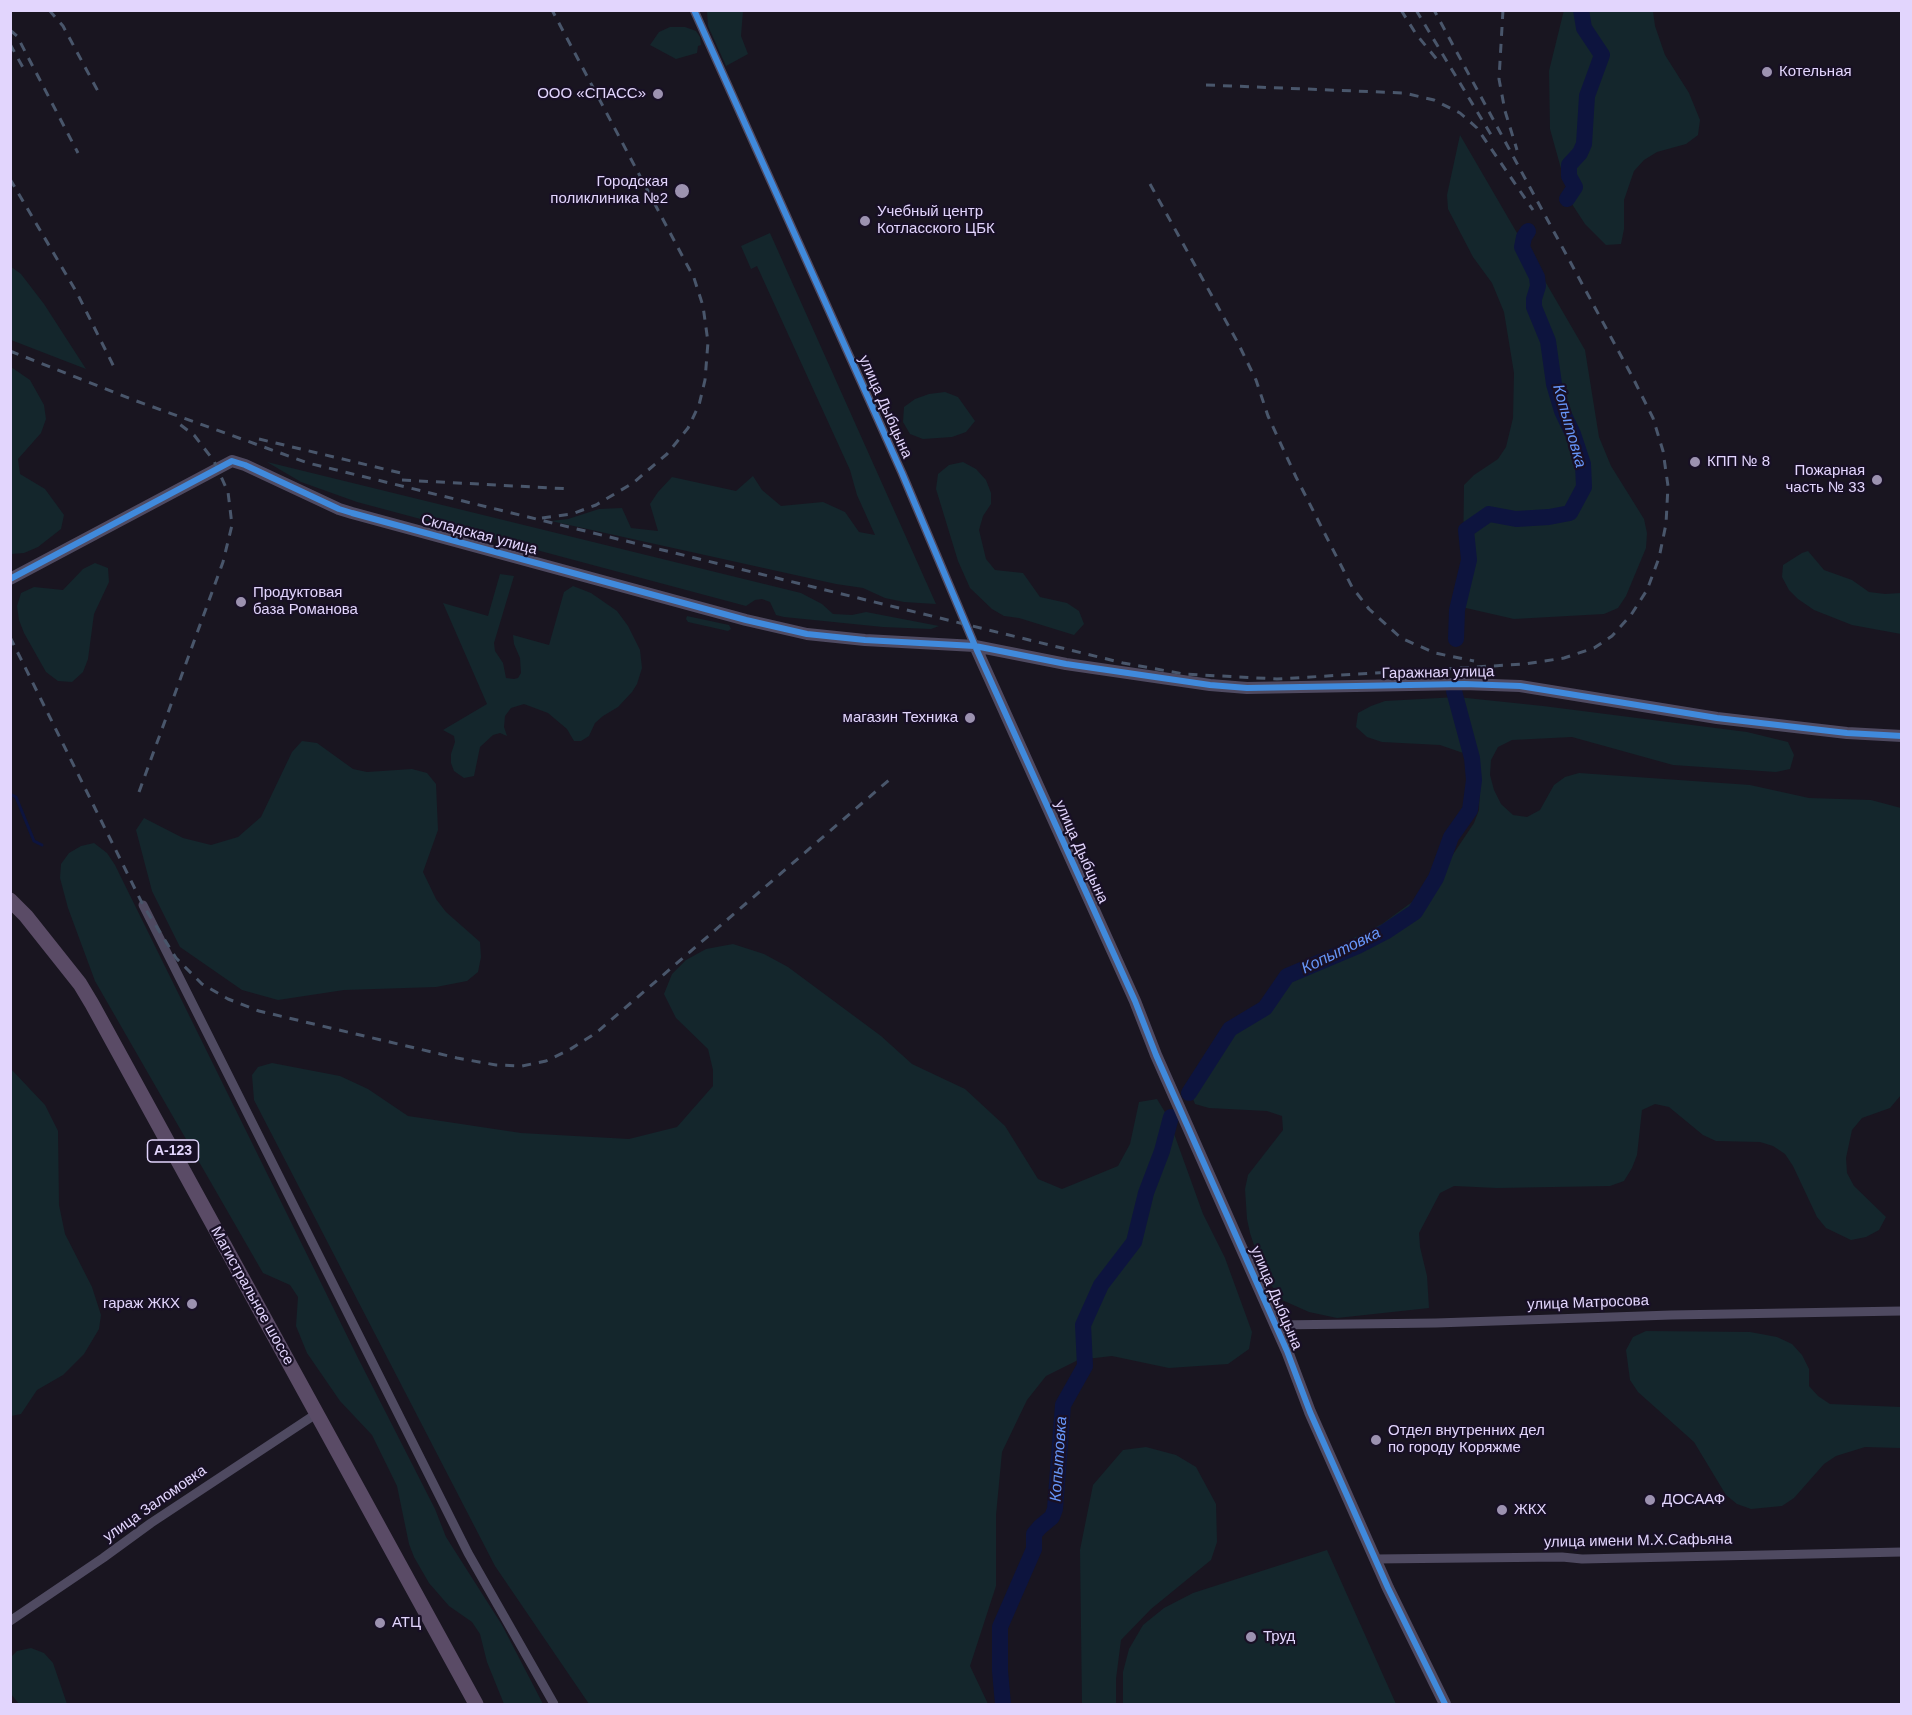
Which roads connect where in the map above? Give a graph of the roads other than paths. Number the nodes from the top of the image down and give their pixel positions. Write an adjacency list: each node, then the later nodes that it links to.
1 (694, 10): 3 (street, улица Дыбцына)
2 (10, 579): 3 (street, Складская улица)
3 (975, 646): 4 (street, Гаражная улица); 8 (street, улица Дыбцына)
4 (1902, 736)
5 (10, 900): 9 (main road, Магистральное шоссе / А-123)
6 (142, 904): 14 (street)
7 (1902, 1311): 8 (street, улица Матросова)
8 (1275, 1325): 11 (street, улица Дыбцына)
9 (316, 1414): 12 (street, улица Заломовка); 13 (main road, Магистральное шоссе / А-123)
10 (1902, 1552): 11 (street, улица имени М.Х.Сафьяна)
11 (1375, 1559): 15 (street, улица Дыбцына)
12 (10, 1621)
13 (476, 1704)
14 (554, 1704)
15 (1445, 1704)

